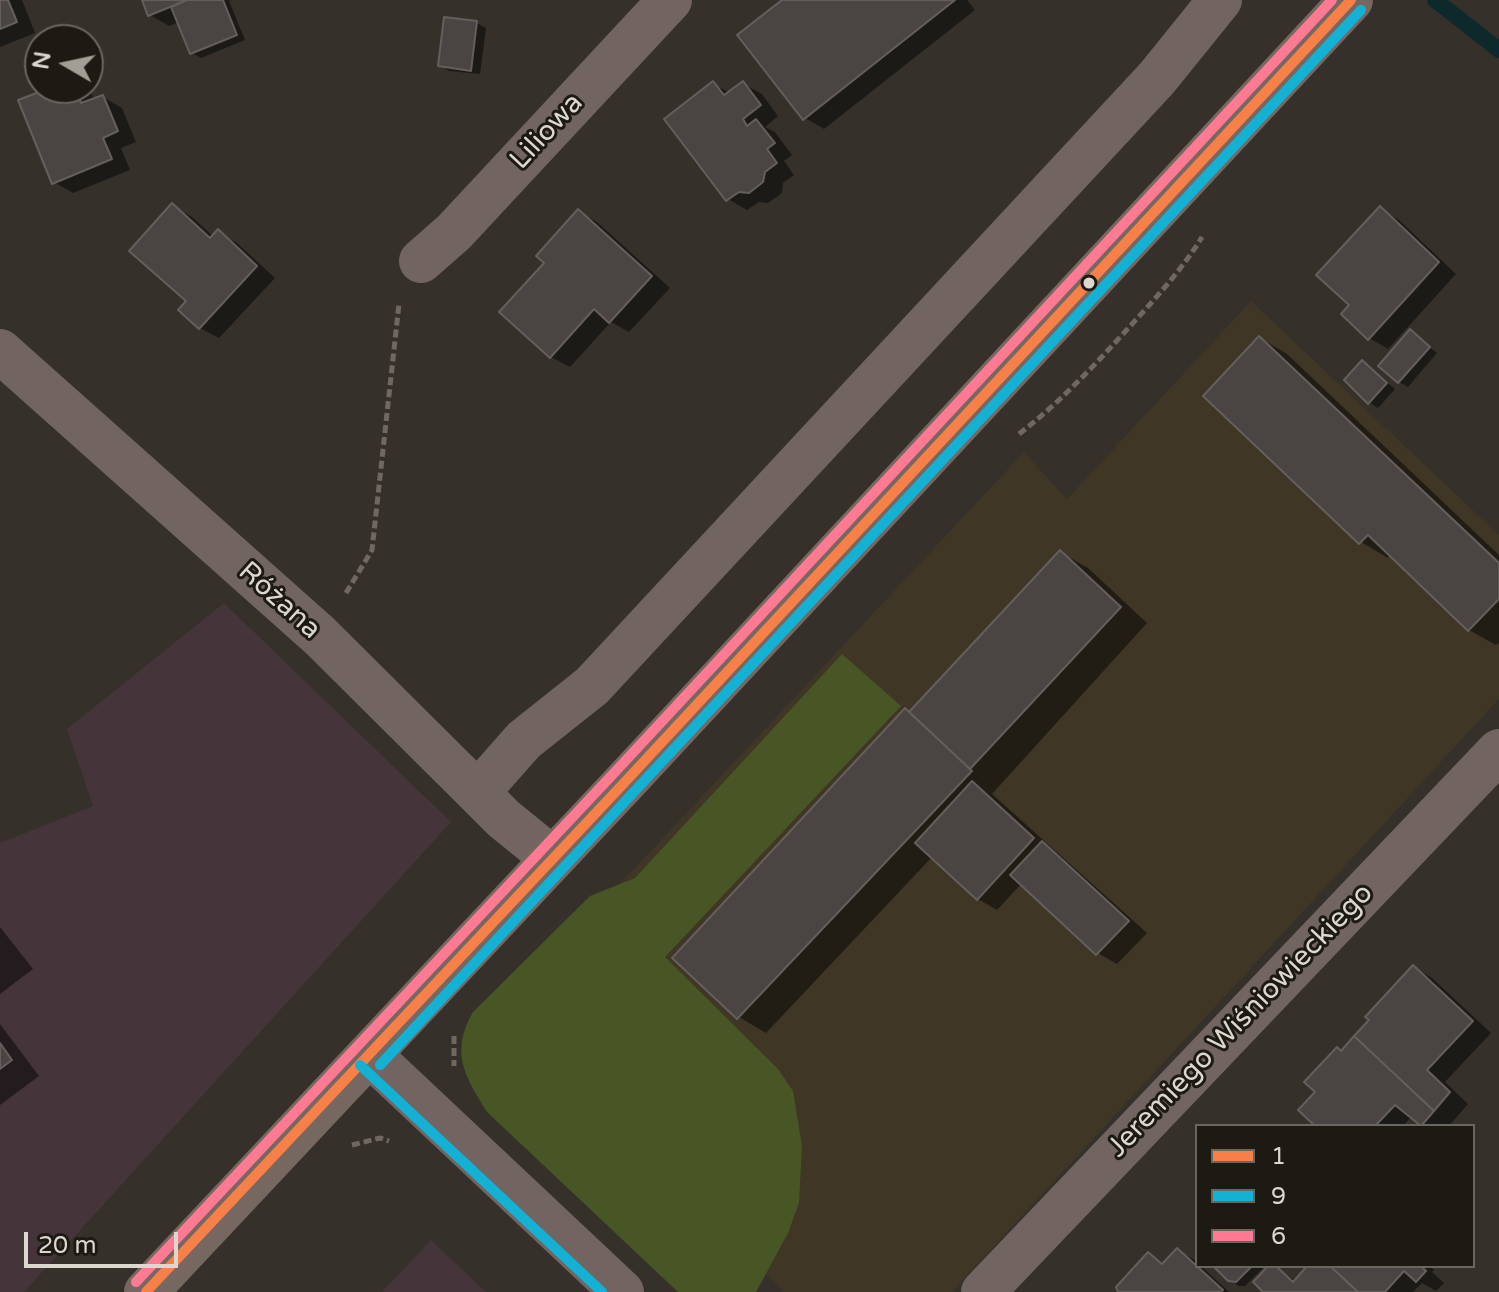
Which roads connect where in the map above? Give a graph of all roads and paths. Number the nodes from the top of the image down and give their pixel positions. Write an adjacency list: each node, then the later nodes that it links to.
1 (670, 0): 4 (street, Liliowa)
2 (1220, 0): 8 (street)
3 (1337, 5): 9 (main road)
4 (421, 261): 6 (path)
5 (0, 351): 6 (street, Różana)
6 (320, 636): 8 (street, Różana)
7 (1499, 751): 13 (street, Jeremiego Wiśniowieckiego)
8 (478, 792): 9 (street, Różana)
9 (552, 858): 10 (main road)
10 (370, 1055): 11 (main road); 12 (street)
11 (146, 1292)
12 (622, 1292)
13 (983, 1292)

